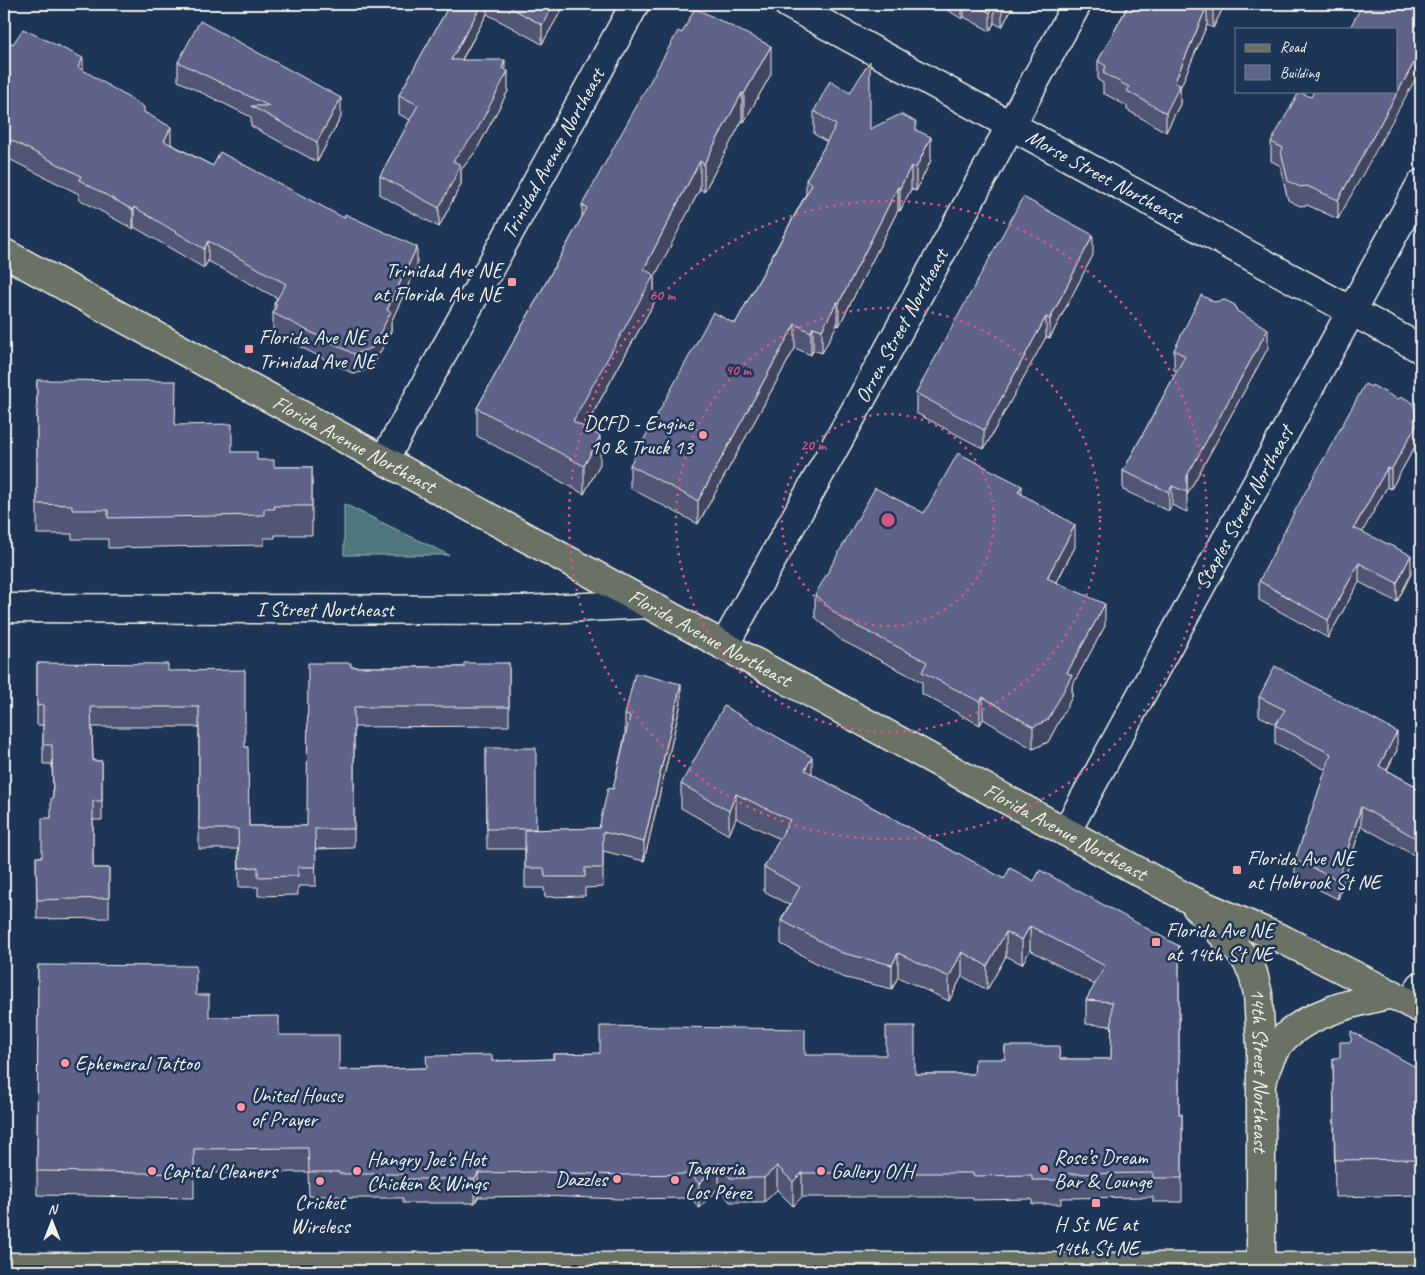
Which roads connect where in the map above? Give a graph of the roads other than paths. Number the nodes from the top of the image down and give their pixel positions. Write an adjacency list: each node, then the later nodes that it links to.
1 (636, 4): 9 (street, Trinidad Avenue Northeast)
2 (788, 4): 4 (street, Morse Street Northeast)
3 (1077, 4): 4 (street, Orren Street Northeast)
4 (1010, 124): 7 (street, Morse Street Northeast); 12 (street, Orren Street Northeast)
5 (1421, 184): 7 (street, Staples Street Northeast)
6 (4, 254): 9 (main road, Florida Avenue Northeast)
7 (1352, 311): 8 (street, Morse Street Northeast); 13 (street, Staples Street Northeast)
8 (1421, 349)
9 (384, 460): 10 (main road, Florida Avenue Northeast)
10 (648, 604): 11 (street, I Street Northeast); 12 (main road, Florida Avenue Northeast)
11 (4, 608)
12 (724, 646): 13 (main road, Florida Avenue Northeast)
13 (1066, 832): 14 (main road, Florida Avenue Northeast)
14 (1189, 899): 15 (main road, Florida Avenue Northeast); 16 (main road, 14th Street Northeast)
15 (1412, 998): 16 (main road)
16 (1261, 1085): 18 (main road, 14th Street Northeast)
17 (4, 1267): 18 (main road)
18 (1261, 1267): 19 (main road)
19 (1421, 1267)

